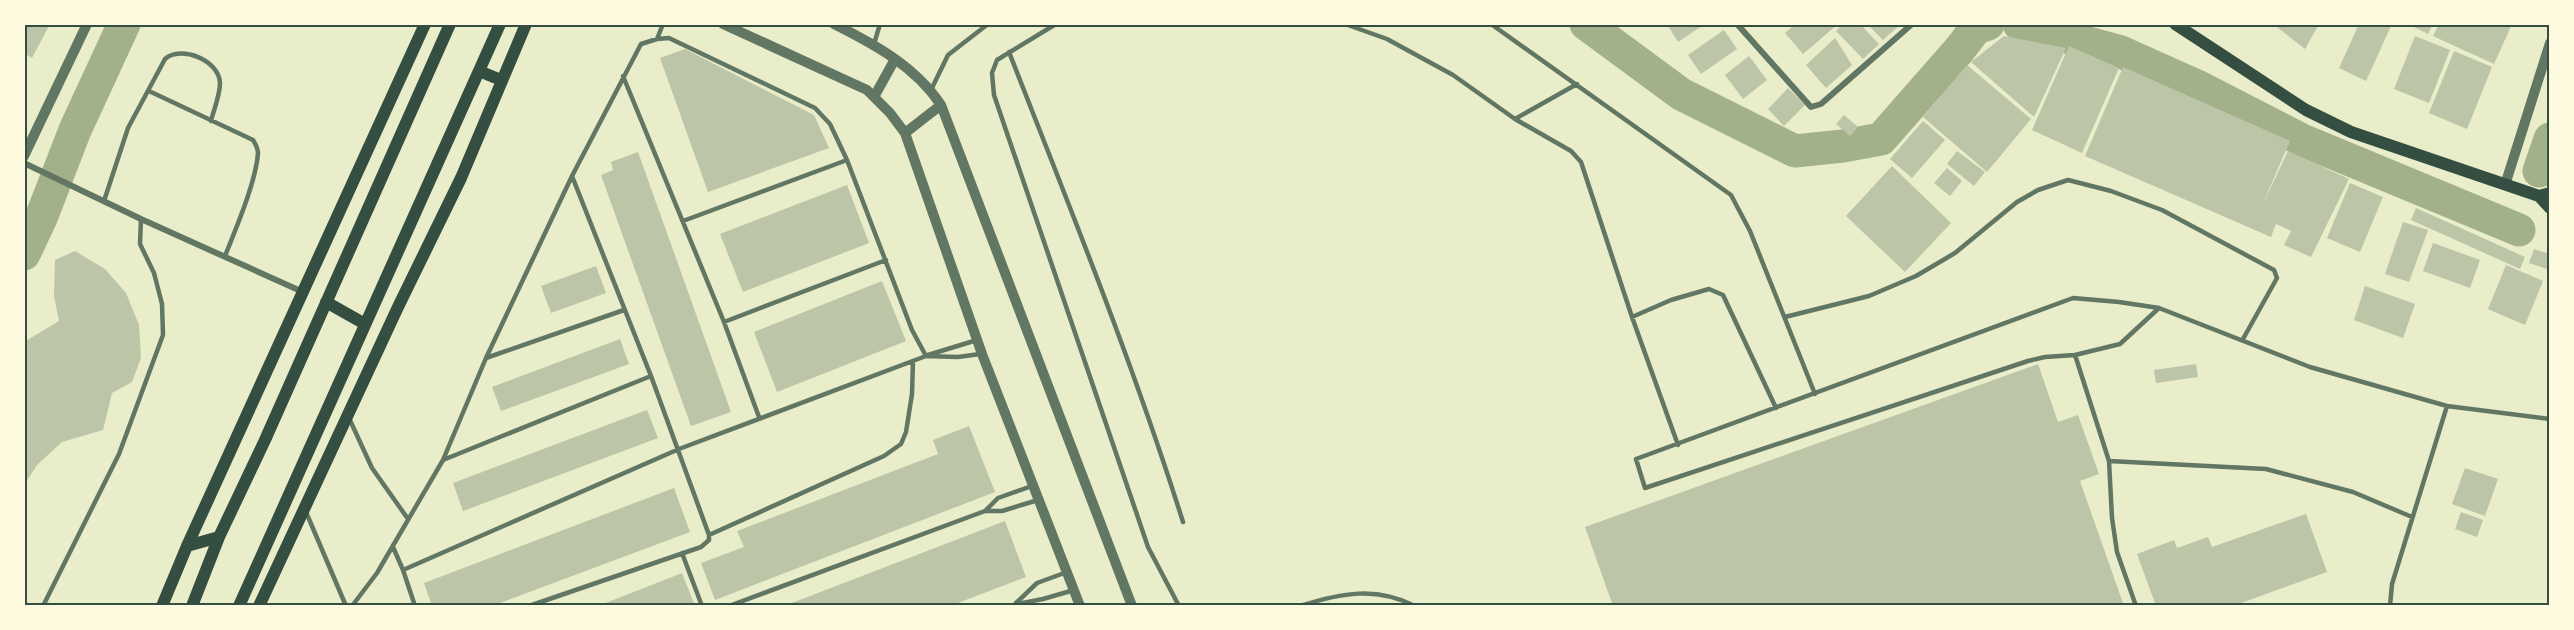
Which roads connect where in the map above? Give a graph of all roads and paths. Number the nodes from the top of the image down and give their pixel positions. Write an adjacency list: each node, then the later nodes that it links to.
1 (87, 24): 34 (street)
2 (425, 24): 46 (main road)
3 (450, 24): 47 (main road)
4 (500, 24): 23 (main road)
5 (526, 24): 25 (main road)
6 (658, 24): 18 (lane)
7 (663, 24): 18 (lane)
8 (723, 24): 29 (street)
9 (834, 24): 20 (street)
10 (880, 24): 20 (lane)
11 (988, 24): 27 (lane)
12 (1056, 24): 21 (lane)
13 (1345, 24): 31 (lane)
14 (1491, 24): 26 (lane)
15 (1737, 24): 16 (street)
16 (1912, 24)
17 (2175, 24): 38 (main road)
18 (657, 39): 24 (lane); 35 (lane)
19 (2550, 43): 38 (street)
20 (874, 44): 22 (street)
21 (1009, 52): 78 (lane); 106 (lane)
22 (895, 59): 27 (street); 29 (street)
23 (479, 71): 25 (main road); 53 (main road)
24 (623, 76): 37 (lane); 43 (lane)
25 (501, 80): 65 (main road)
26 (1577, 84): 31 (lane); 51 (lane)
27 (931, 90): 30 (street)
28 (149, 91): 32 (lane); 32 (lane); 40 (lane)
29 (874, 97): 33 (street)
30 (941, 105): 33 (street); 105 (street)
31 (1515, 119): 50 (lane)
32 (211, 121): 44 (lane)
33 (905, 133): 55 (street)
34 (24, 156)
35 (847, 160): 43 (lane); 45 (lane)
36 (24, 163): 40 (street)
37 (572, 176): 49 (lane); 59 (lane)
38 (2505, 185): 39 (main road)
39 (2544, 194): 41 (main road)
40 (104, 201): 42 (street)
41 (2550, 208)
42 (141, 219): 44 (street); 92 (lane)
43 (683, 220): 52 (lane)
44 (225, 256): 46 (street)
45 (886, 260): 52 (lane); 58 (lane)
46 (303, 292): 81 (main road)
47 (326, 302): 53 (main road); 80 (main road)
48 (2159, 308): 54 (lane); 57 (lane); 62 (lane)
49 (624, 310): 59 (lane); 61 (lane)
50 (1632, 317): 64 (lane); 68 (lane)
51 (1785, 317): 54 (lane); 62 (lane)
52 (724, 322): 66 (lane)
53 (365, 324): 84 (main road)
54 (2243, 339): 63 (lane)
55 (977, 340): 56 (street); 58 (lane)
56 (982, 354): 58 (lane); 72 (street)
57 (2075, 355): 68 (lane); 71 (lane)
58 (926, 356): 60 (lane)
59 (486, 358): 70 (lane)
60 (913, 361): 66 (lane); 79 (lane)
61 (651, 376): 69 (lane); 70 (lane)
62 (1815, 394): 64 (lane)
63 (2447, 406): 67 (lane); 76 (lane)
64 (1776, 408): 68 (lane)
65 (348, 416): 74 (main road); 77 (lane)
66 (759, 417): 69 (lane)
67 (2550, 419)
68 (1678, 445)
69 (679, 448): 79 (lane); 85 (lane)
70 (443, 459): 77 (lane)
71 (2109, 461): 76 (lane); 110 (lane)
72 (1035, 485): 73 (street); 75 (lane)
73 (1040, 499): 75 (lane); 86 (street)
74 (305, 508): 87 (main road); 97 (lane)
75 (985, 511): 102 (lane)
76 (2412, 518): 111 (lane)
77 (408, 519): 82 (lane)
78 (1184, 522)
79 (709, 535): 83 (lane)
80 (219, 537): 81 (main road); 94 (main road)
81 (187, 546): 93 (main road)
82 (393, 547): 85 (lane); 98 (lane)
83 (682, 553): 91 (lane); 101 (lane)
84 (257, 565): 87 (main road); 95 (main road)
85 (404, 570): 99 (lane)
86 (1067, 572): 88 (street); 90 (lane)
87 (275, 573): 96 (main road)
88 (1074, 590): 90 (lane); 104 (street)
89 (1324, 598): 107 (lane); 108 (lane); 109 (lane)
90 (1016, 603): 103 (lane)
91 (538, 604): 100 (lane)
92 (43, 606)
93 (162, 606)
94 (192, 606)
95 (239, 606)
96 (259, 606)
97 (346, 606)
98 (352, 606)
99 (415, 606)
100 (530, 606)
101 (702, 606)
102 (729, 606)
103 (1007, 606)
104 (1080, 606)
105 (1132, 606)
106 (1179, 606)
107 (1300, 606)
108 (1325, 606)
109 (1415, 606)
110 (2136, 606)
111 (2390, 606)

